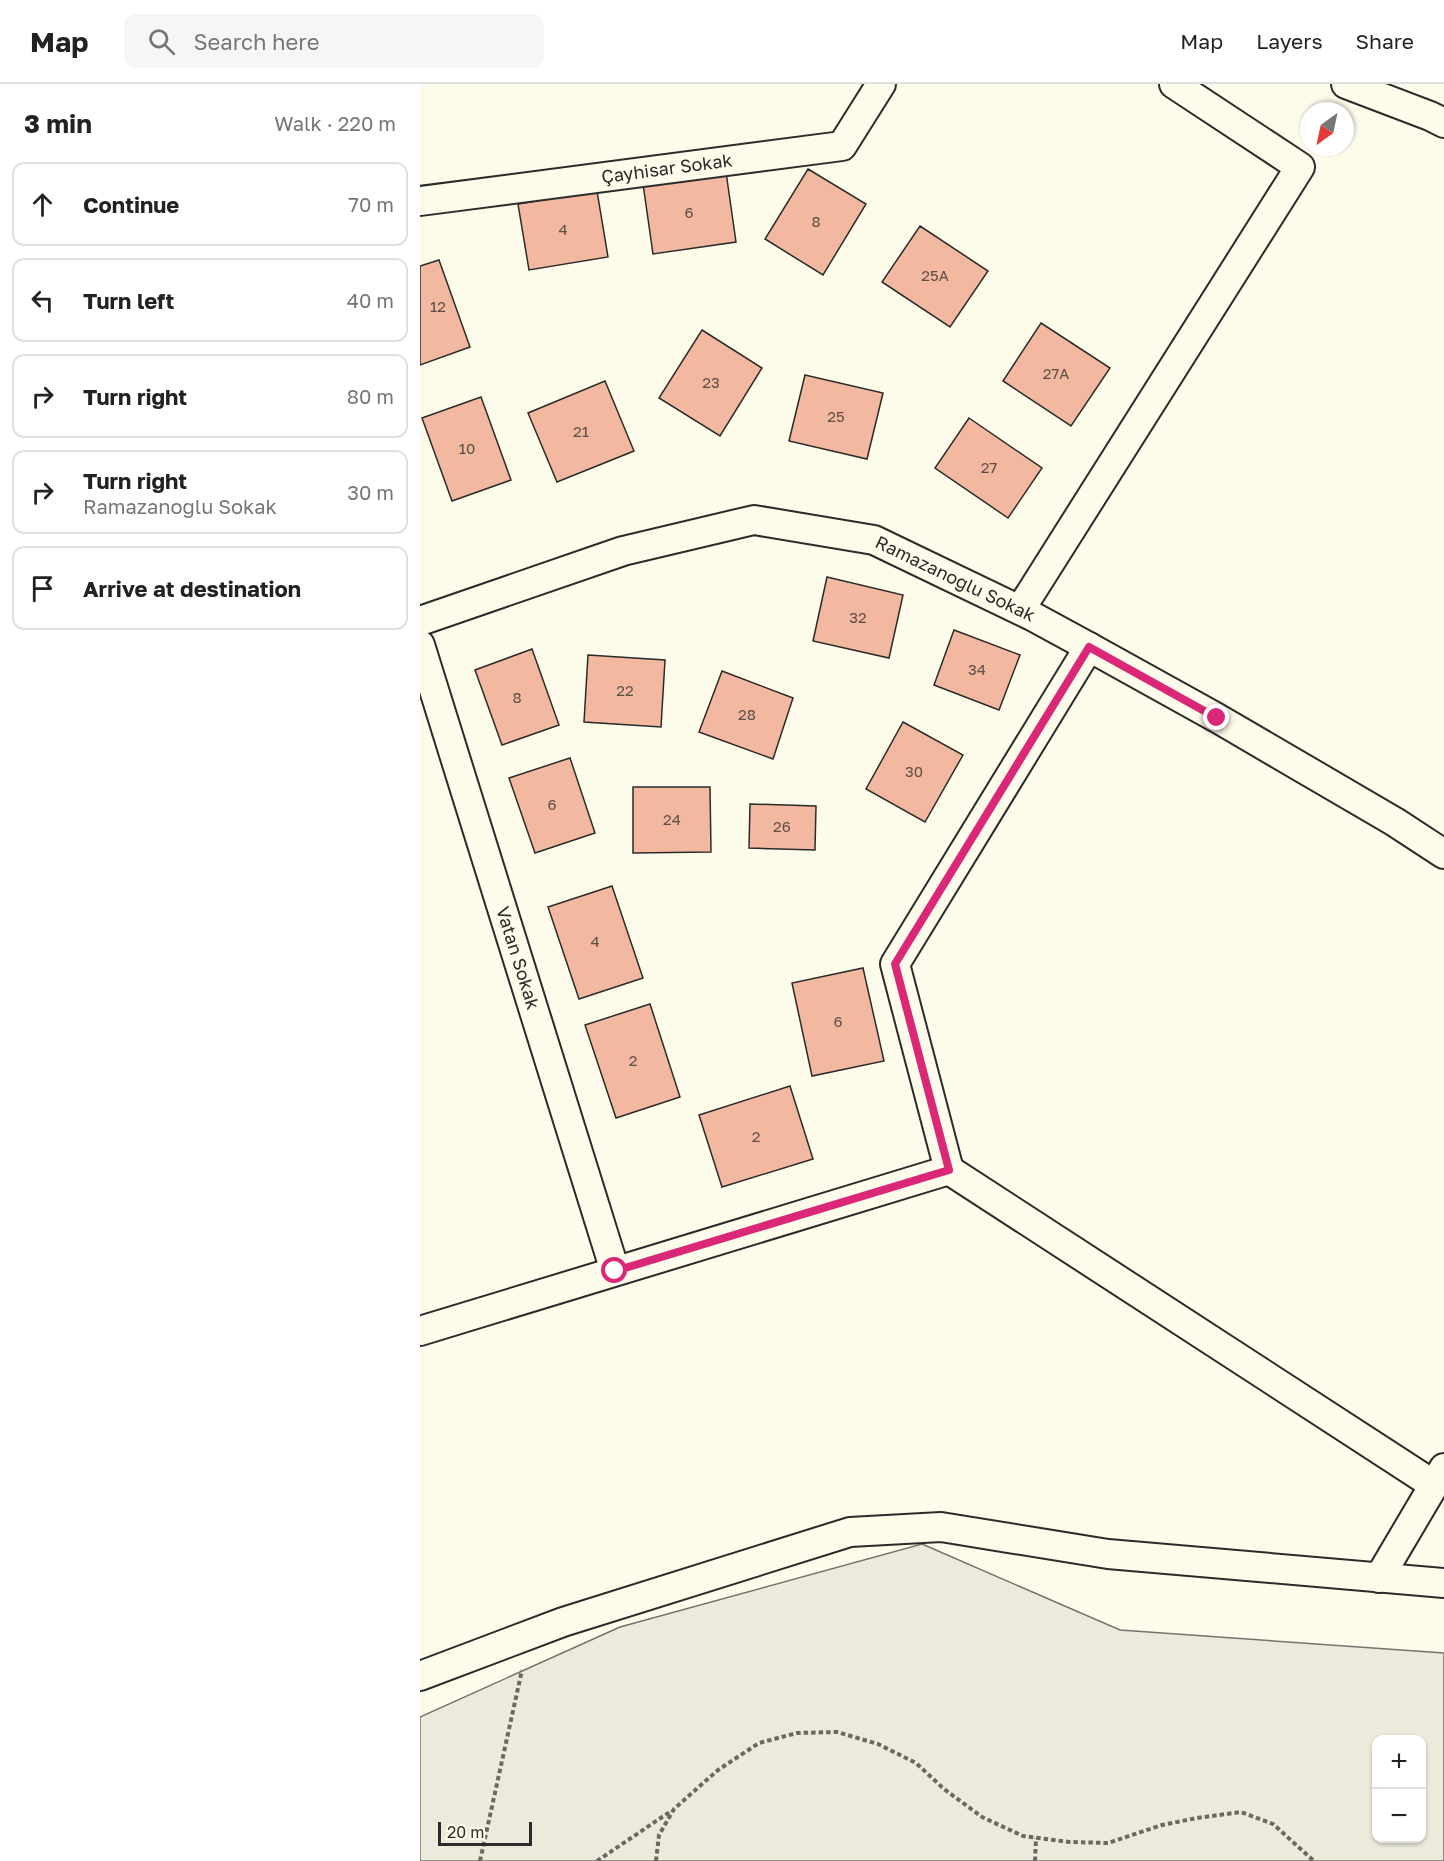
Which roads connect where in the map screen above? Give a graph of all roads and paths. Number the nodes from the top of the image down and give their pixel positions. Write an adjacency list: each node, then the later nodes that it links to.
1 (881, 84): 5 (street, Çayhisar Sokak)
2 (1174, 84): 6 (street)
3 (1346, 84): 4 (street)
4 (1444, 123)
5 (420, 201)
6 (1020, 610): 7 (street, Ramazanoğlu Sokak); 9 (street, Ramazanoğlu Sokak)
7 (420, 621)
8 (420, 645): 12 (street, Vatan Sokak)
9 (1089, 647): 10 (street, Ramazanoğlu Sokak); 11 (street)
10 (1444, 854)
11 (949, 1170): 12 (street); 14 (street)
12 (615, 1271): 13 (street)
13 (420, 1330)
14 (1439, 1477): 15 (street)
15 (1380, 1578): 16 (street); 17 (street)
16 (1444, 1583)
17 (530, 1634): 18 (street); 21 (path)
18 (420, 1676)
19 (674, 1809): 20 (path); 22 (path); 23 (path)
20 (1036, 1838): 24 (path); 25 (path)
21 (480, 1861)
22 (597, 1861)
23 (656, 1861)
24 (1035, 1861)
25 (1314, 1861)

